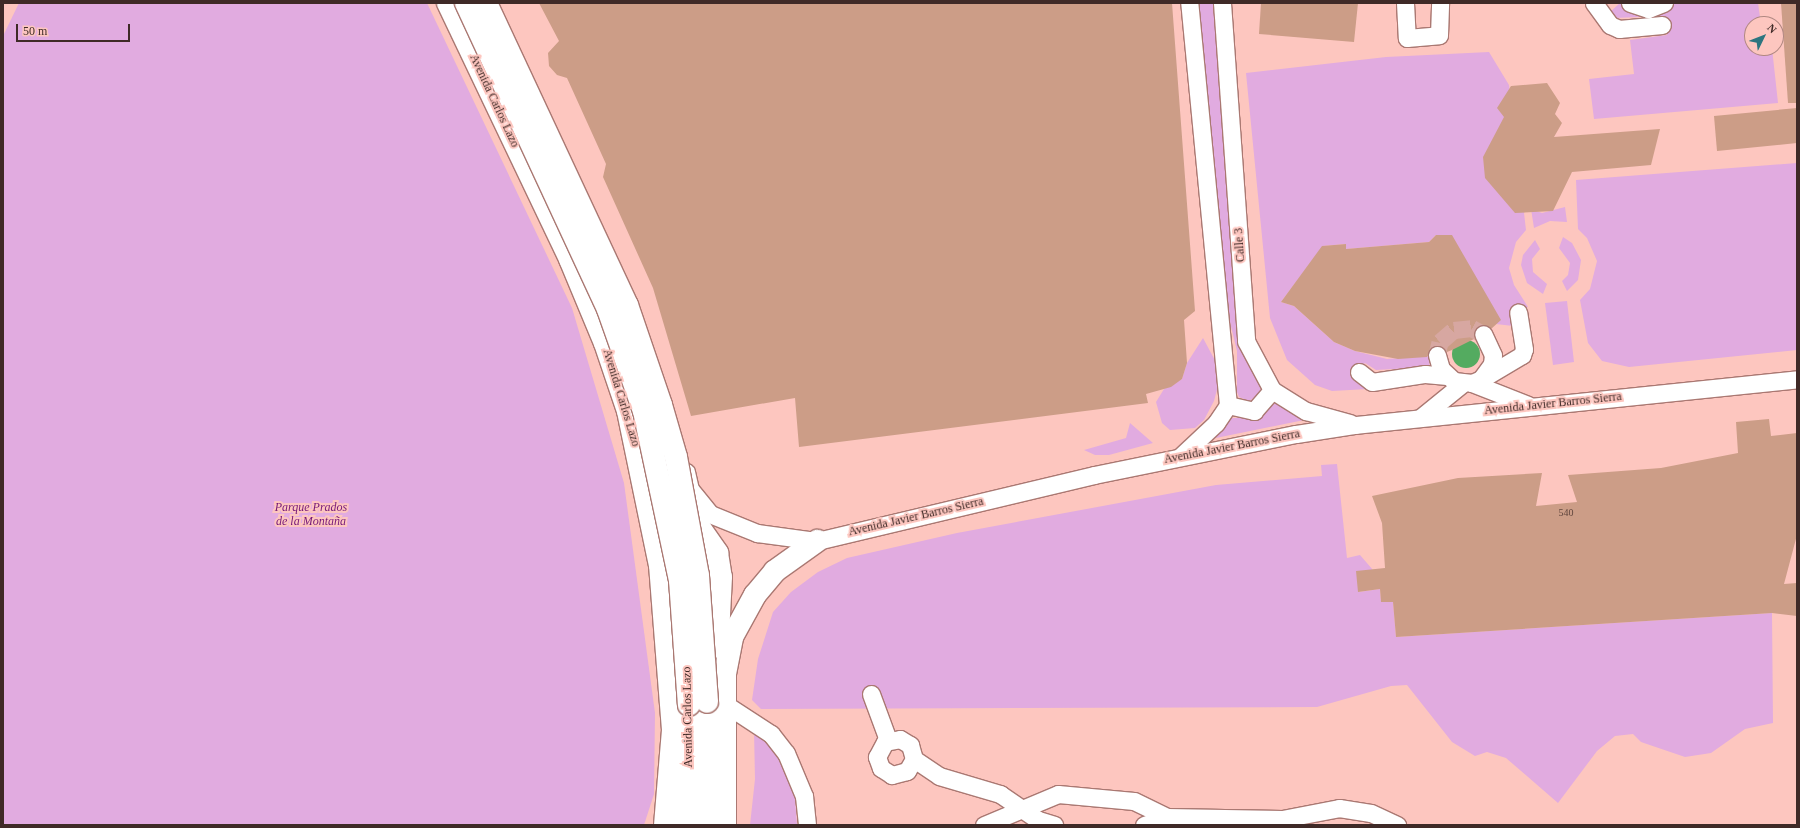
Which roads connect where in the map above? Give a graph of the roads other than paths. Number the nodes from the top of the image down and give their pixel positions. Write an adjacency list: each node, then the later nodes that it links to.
1 (448, 3): 13 (main road, Avenida Carlos Lazo)
2 (466, 3): 32 (main road, Avenida Carlos Lazo, bridge)
3 (486, 3): 32 (main road, Avenida Carlos Lazo, bridge)
4 (493, 3): 14 (street)
5 (1189, 3): 23 (street)
6 (1222, 3): 22 (street, Calle 3)
7 (1405, 3): 8 (street)
8 (1440, 3)
9 (1594, 3): 12 (street)
10 (1630, 3): 11 (street)
11 (1664, 3)
12 (1662, 25)
13 (570, 259): 14 (main road); 28 (main road, Avenida Carlos Lazo)
14 (634, 302): 29 (street, Avenida Javier Barros Sierra)
15 (1518, 312): 21 (street)
16 (1483, 334): 21 (street)
17 (1437, 355): 19 (street)
18 (1359, 372): 19 (street)
19 (1447, 376): 21 (street)
20 (1797, 379): 24 (street, Avenida Javier Barros Sierra)
21 (1472, 382): 24 (street); 25 (street)
22 (1272, 390): 23 (street); 26 (street)
23 (1228, 405): 27 (street)
24 (1530, 406): 25 (street, Avenida Javier Barros Sierra)
25 (1420, 418): 26 (street, Avenida Javier Barros Sierra)
26 (1355, 425): 27 (street, Avenida Javier Barros Sierra)
27 (1180, 458): 29 (street, Avenida Javier Barros Sierra)
28 (650, 506): 30 (main road); 38 (main road, Avenida Carlos Lazo)
29 (817, 541): 30 (main road, Avenida Carlos Lazo)
30 (727, 654): 32 (main road, Avenida Carlos Lazo)
31 (870, 694): 33 (street)
32 (707, 704): 39 (main road, Avenida Carlos Lazo); 40 (main road, Avenida Carlos Lazo); 41 (main road, Avenida Carlos Lazo); 42 (street)
33 (888, 740): 34 (street); 34 (street)
34 (914, 759): 35 (street)
35 (1020, 807): 36 (street); 43 (street); 44 (street)
36 (1167, 817): 37 (street); 45 (street)
37 (1289, 822): 46 (street)
38 (665, 825)
39 (686, 825)
40 (703, 825)
41 (726, 825)
42 (807, 825)
43 (984, 825)
44 (1054, 825)
45 (1144, 825)
46 (1397, 825)

